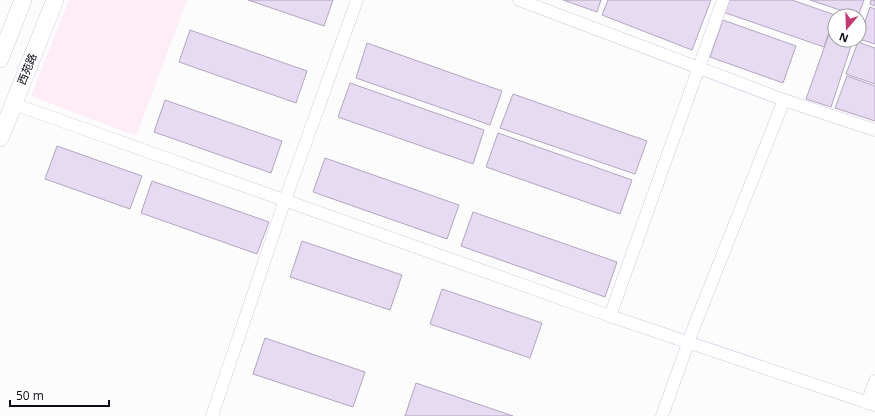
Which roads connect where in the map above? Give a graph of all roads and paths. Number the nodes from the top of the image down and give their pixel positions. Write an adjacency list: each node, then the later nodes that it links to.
1 (23, 0): 6 (main road)
2 (55, 0): 9 (main road, 西苑路)
3 (357, 0): 12 (street)
4 (519, 0): 7 (street)
5 (723, 0): 7 (street)
6 (0, 59)
7 (699, 68): 8 (street); 13 (street)
8 (784, 100): 10 (street); 14 (street)
9 (14, 104): 11 (main road, 西苑路); 12 (street)
10 (875, 130)
11 (0, 138)
12 (286, 200): 13 (street); 17 (street)
13 (610, 316): 14 (street)
14 (689, 342): 16 (street); 18 (street)
15 (875, 381): 16 (street)
16 (871, 404)
17 (212, 416)
18 (662, 416)

